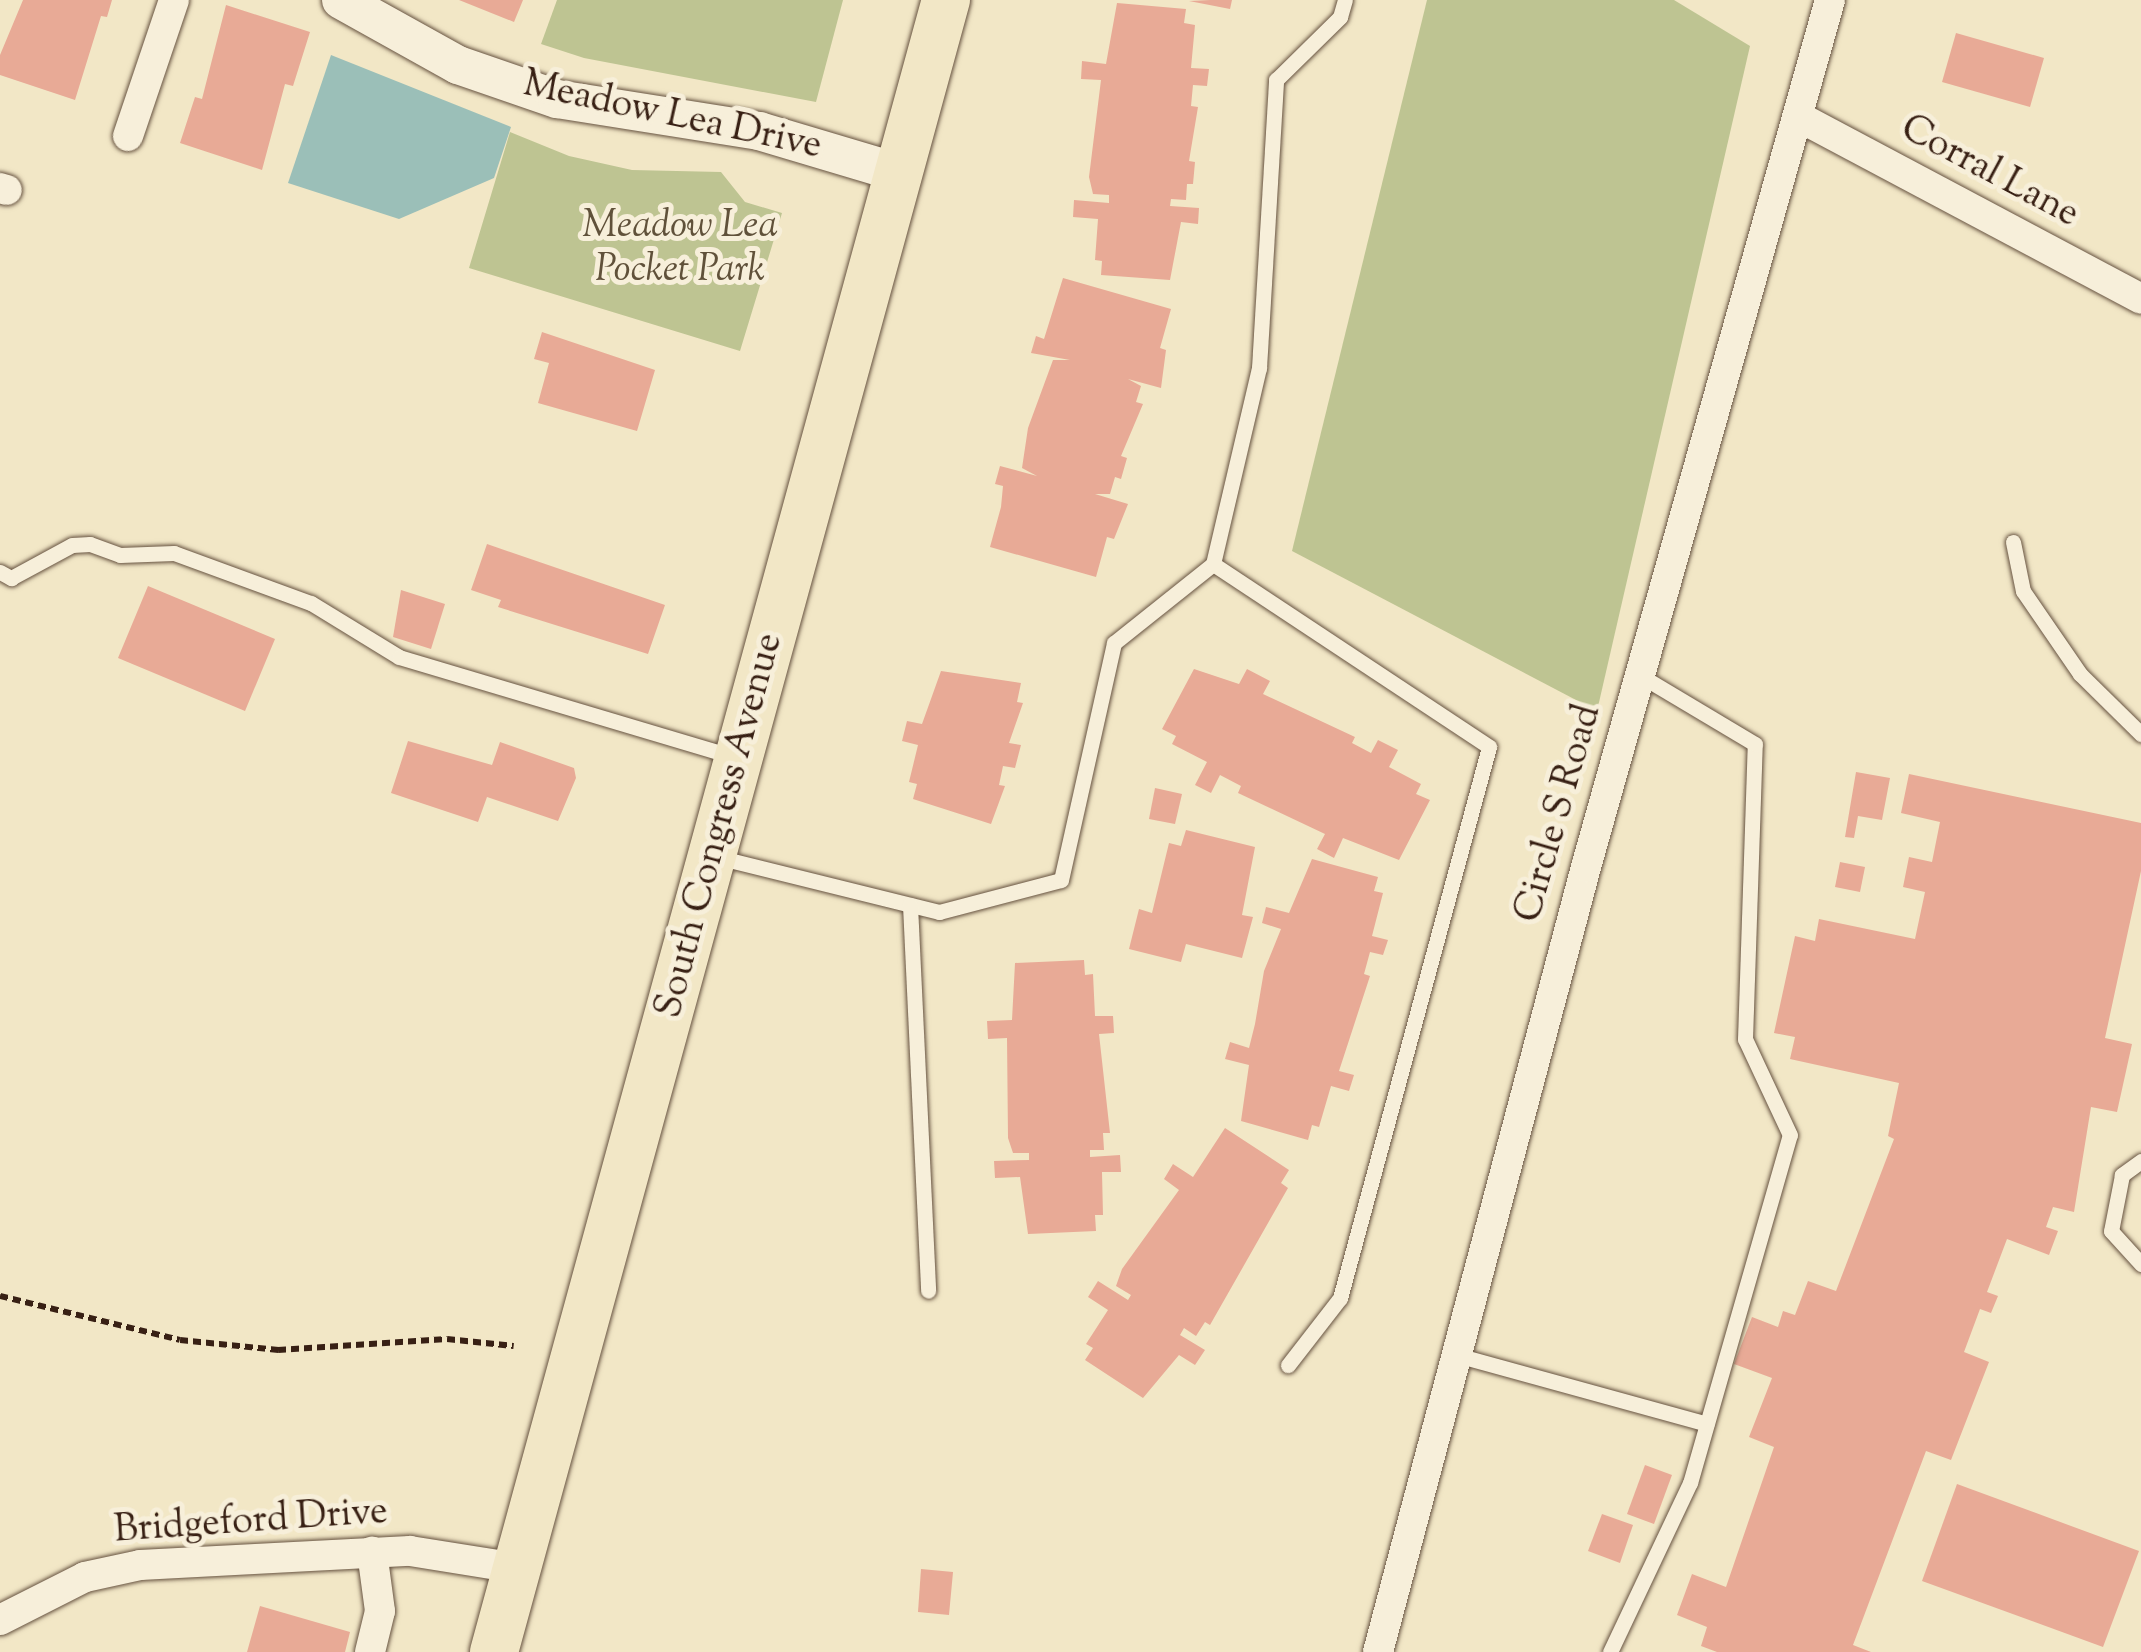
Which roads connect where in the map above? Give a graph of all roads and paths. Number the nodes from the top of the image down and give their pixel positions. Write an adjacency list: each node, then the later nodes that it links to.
1 (174, 0): 8 (street)
2 (341, 0): 6 (street, Meadow Lea Drive)
3 (946, 0): 9 (main road, South Congress Avenue)
4 (1345, 0): 12 (lane)
5 (1830, 0): 7 (street, Circle S Road)
6 (388, 11): 9 (street, Meadow Lea Drive)
7 (1800, 118): 10 (street, Corral Lane); 14 (street, Circle S Road)
8 (128, 136)
9 (900, 173): 16 (main road, South Congress Avenue)
10 (2141, 299)
11 (2013, 542): 15 (lane)
12 (1213, 564): 18 (lane); 25 (lane)
13 (0, 572): 16 (lane)
14 (1640, 676): 24 (street, Circle S Road); 26 (lane)
15 (2141, 734)
16 (739, 759): 17 (main road, South Congress Avenue)
17 (713, 856): 18 (lane); 28 (main road, South Congress Avenue)
18 (910, 905): 21 (lane)
19 (2141, 1161): 20 (lane)
20 (2141, 1264)
21 (928, 1291)
22 (0, 1296): 23 (path)
23 (514, 1346)
24 (1453, 1354): 26 (lane); 32 (street, Circle S Road)
25 (1288, 1365)
26 (1708, 1424): 33 (lane)
27 (372, 1552): 28 (street, Bridgeford Drive); 29 (street, Bridgeford Drive); 30 (street)
28 (516, 1568): 31 (main road, South Congress Avenue)
29 (0, 1620)
30 (370, 1652)
31 (494, 1652)
32 (1378, 1652)
33 (1610, 1652)

